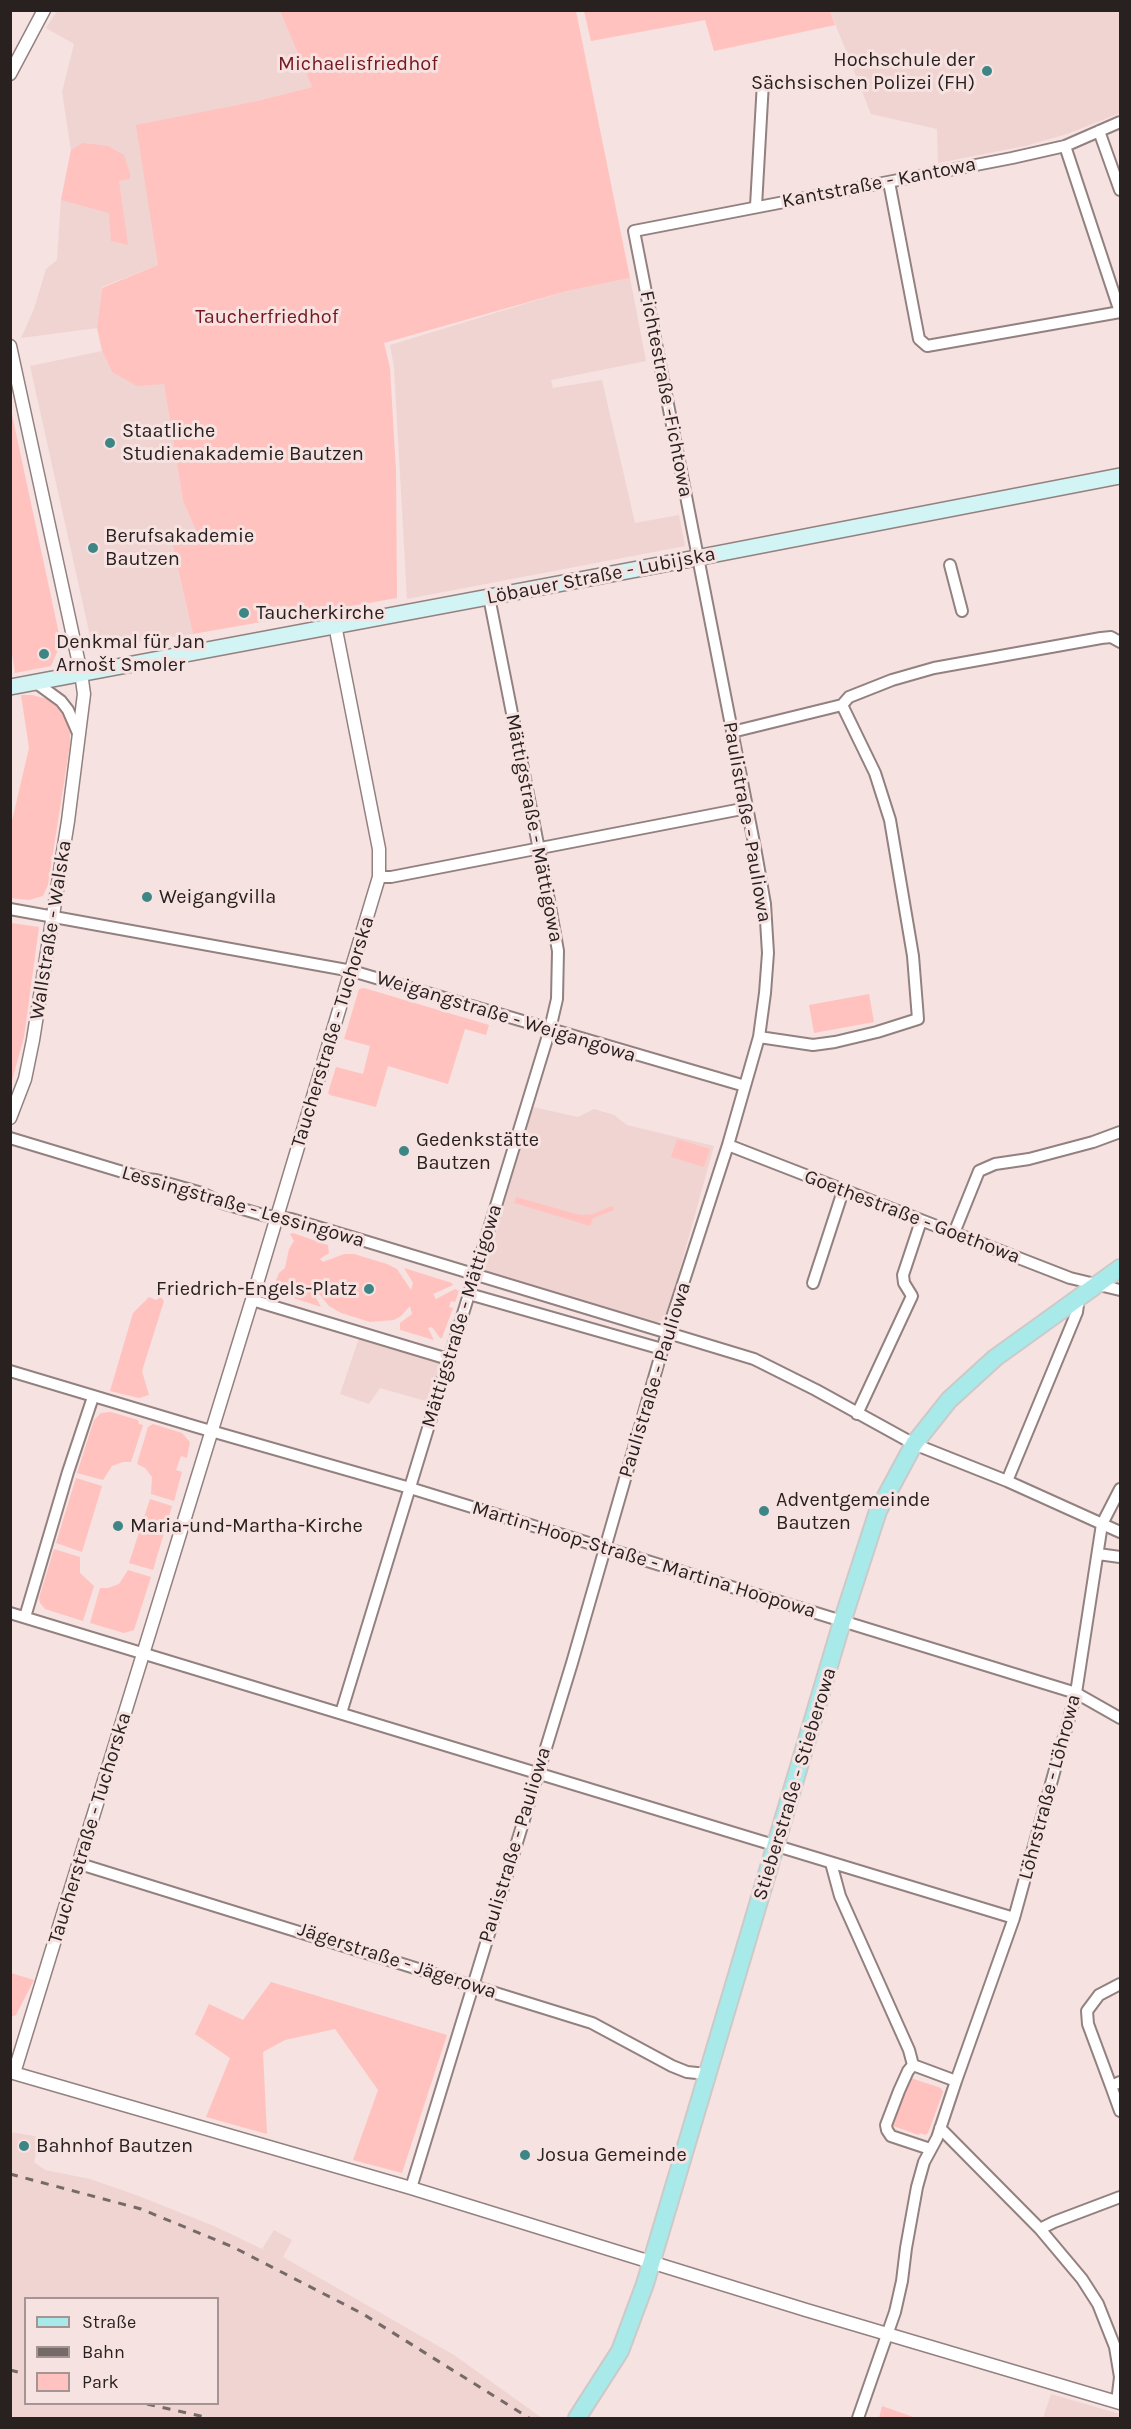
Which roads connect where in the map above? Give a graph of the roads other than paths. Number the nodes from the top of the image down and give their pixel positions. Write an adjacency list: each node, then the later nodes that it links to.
1 (44, 10): 2 (street)
2 (16, 51): 3 (street)
3 (10, 74)
4 (763, 82): 10 (street)
5 (1120, 122): 6 (street, Kantstraße - Kantowa)
6 (1099, 131): 7 (street, Kantstraße - Kantowa); 9 (street)
7 (1065, 146): 8 (street, Kantstraße - Kantowa); 12 (street)
8 (889, 182): 10 (street, Kantstraße - Kantowa); 12 (street)
9 (1120, 190)
10 (756, 206): 11 (street, Kantstraße - Kantowa)
11 (634, 231): 15 (street, Fichtestraße -Fichtowa)
12 (1120, 312)
13 (10, 346): 21 (street, Wallstraße - Walska)
14 (1120, 476): 15 (main road, Löbauer Straße - Lubijska)
15 (698, 558): 17 (main road, Löbauer Straße - Lubijska); 25 (street, Paulistraße - Pauliowa)
16 (951, 565): 18 (street)
17 (489, 597): 19 (main road, Löbauer Straße - Lubijska); 28 (street, Mättigstraße - Mättigowa)
18 (962, 611)
19 (335, 625): 21 (main road, Löbauer Straße - Lubijska); 29 (street, Taucherstraße - Tuchorska)
20 (1120, 642): 24 (street)
21 (81, 674): 22 (main road, Löbauer Straße - Lubijska); 26 (street, Wallstraße - Walska)
22 (35, 682): 23 (main road, Löbauer Straße - Lubijska); 26 (street)
23 (10, 687)
24 (842, 705): 25 (street); 34 (street)
25 (732, 732): 27 (street, Paulistraße - Pauliowa)
26 (80, 738): 31 (street, Wallstraße - Walska)
27 (747, 808): 28 (street); 34 (street, Paulistraße - Pauliowa)
28 (538, 848): 29 (street); 33 (street, Mättigstraße - Mättigowa)
29 (379, 877): 32 (street, Taucherstraße - Tuchorska)
30 (10, 909): 31 (street, Weigangstraße - Weigangowa)
31 (53, 917): 32 (street, Weigangstraße - Weigangowa); 36 (street, Wallstraße - Walska)
32 (352, 971): 33 (street, Weigangstraße - Weigangowa); 41 (street, Taucherstraße - Tuchorska)
33 (550, 1029): 35 (street, Weigangstraße - Weigangowa); 45 (street, Mättigstraße - Mättigowa)
34 (759, 1037): 35 (street, Paulistraße - Pauliowa)
35 (745, 1086): 39 (street, Paulistraße - Pauliowa)
36 (10, 1118)
37 (1120, 1132): 43 (street)
38 (10, 1138): 41 (street, Lessingstraße - Lessingowa)
39 (728, 1145): 40 (street, Goethestraße - Goethowa); 52 (street, Paulistraße - Pauliowa)
40 (843, 1191): 42 (street, Goethestraße - Goethowa); 46 (street)
41 (277, 1218): 45 (street, Lessingstraße - Lessingowa); 51 (street, Taucherstraße - Tuchorska)
42 (921, 1221): 43 (street, Goethestraße - Goethowa); 57 (street)
43 (954, 1233): 47 (street, Goethestraße - Goethowa)
44 (1120, 1268): 47 (main road, Stieberstraße - Stieberowa)
45 (475, 1275): 49 (street, Mättigstraße - Mättigowa); 52 (street, Lessingstraße - Lessingowa)
46 (813, 1283)
47 (1097, 1284): 48 (street, Goethestraße - Goethowa); 50 (main road, Stieberstraße - Stieberowa)
48 (1120, 1290)
49 (469, 1294): 53 (street); 54 (street, Mättigstraße - Mättigowa)
50 (1079, 1298): 59 (main road, Stieberstraße - Stieberowa); 60 (street)
51 (252, 1300): 54 (street); 58 (street, Taucherstraße - Tuchorska)
52 (667, 1333): 53 (street, Paulistraße - Pauliowa); 57 (street, Lessingstraße - Lessingowa)
53 (663, 1349): 65 (street, Paulistraße - Pauliowa)
54 (448, 1359): 61 (street, Mättigstraße - Mättigowa)
55 (10, 1371): 56 (street, Martin-Hoop-Straße - Martina Hoopowa)
56 (93, 1397): 58 (street, Martin-Hoop-Straße - Martina Hoopowa); 69 (street)
57 (857, 1413): 59 (street, Lessingstraße - Lessingowa)
58 (210, 1431): 61 (street, Martin-Hoop-Straße - Martina Hoopowa); 71 (street, Taucherstraße - Tuchorska)
59 (914, 1444): 60 (street, Lessingstraße - Lessingowa); 70 (main road, Stieberstraße - Stieberowa)
60 (1007, 1481): 63 (street, Lessingstraße - Lessingowa)
61 (410, 1488): 65 (street, Martin-Hoop-Straße - Martina Hoopowa); 73 (street, Mättigstraße - Mättigowa)
62 (1120, 1490): 63 (street, Löhrstraße - Löhrowa)
63 (1102, 1524): 64 (street, Lessingstraße - Lessingowa); 66 (street, Löhrstraße - Löhrowa)
64 (1120, 1532)
65 (604, 1548): 70 (street, Martin-Hoop-Straße - Martina Hoopowa); 75 (street, Paulistraße - Pauliowa)
66 (1098, 1554): 67 (street); 72 (street, Löhrstraße - Löhrowa)
67 (1120, 1557)
68 (10, 1613): 69 (street)
69 (25, 1617): 71 (street)
70 (842, 1622): 72 (street, Martin-Hoop-Straße - Martina Hoopowa); 76 (main road, Stieberstraße - Stieberowa)
71 (144, 1653): 73 (street); 78 (street, Taucherstraße - Tuchorska)
72 (1076, 1693): 74 (street, Martin-Hoop-Straße - Martina Hoopowa); 79 (street, Löhrstraße - Löhrowa)
73 (341, 1713): 75 (street)
74 (1120, 1718)
75 (538, 1773): 76 (street); 81 (street, Paulistraße - Pauliowa)
76 (776, 1846): 77 (street); 84 (main road, Stieberstraße - Stieberowa)
77 (831, 1863): 79 (street); 82 (street)
78 (80, 1864): 81 (street, Jägerstraße - Jägerowa); 83 (street, Taucherstraße - Tuchorska)
79 (1014, 1918): 85 (street, Löhrstraße - Löhrowa)
80 (1120, 1984): 86 (street)
81 (472, 1985): 84 (street, Jägerstraße - Jägerowa); 90 (street, Paulistraße - Pauliowa)
82 (914, 2066): 85 (street); 89 (street)
83 (12, 2073): 90 (street)
84 (707, 2074): 93 (main road, Stieberstraße - Stieberowa)
85 (956, 2081): 88 (street, Löhrstraße - Löhrowa)
86 (1116, 2084): 87 (street)
87 (1120, 2111)
88 (940, 2128): 89 (street, Löhrstraße - Löhrowa); 92 (street)
89 (930, 2149): 94 (street, Löhrstraße - Löhrowa)
90 (411, 2188): 93 (street)
91 (1120, 2197): 92 (street)
92 (1041, 2229): 95 (street)
93 (652, 2263): 94 (street); 96 (main road, Stieberstraße - Stieberowa)
94 (886, 2333): 95 (street); 97 (street, Löhrstraße - Löhrowa)
95 (1119, 2402)
96 (577, 2418)
97 (858, 2418)

